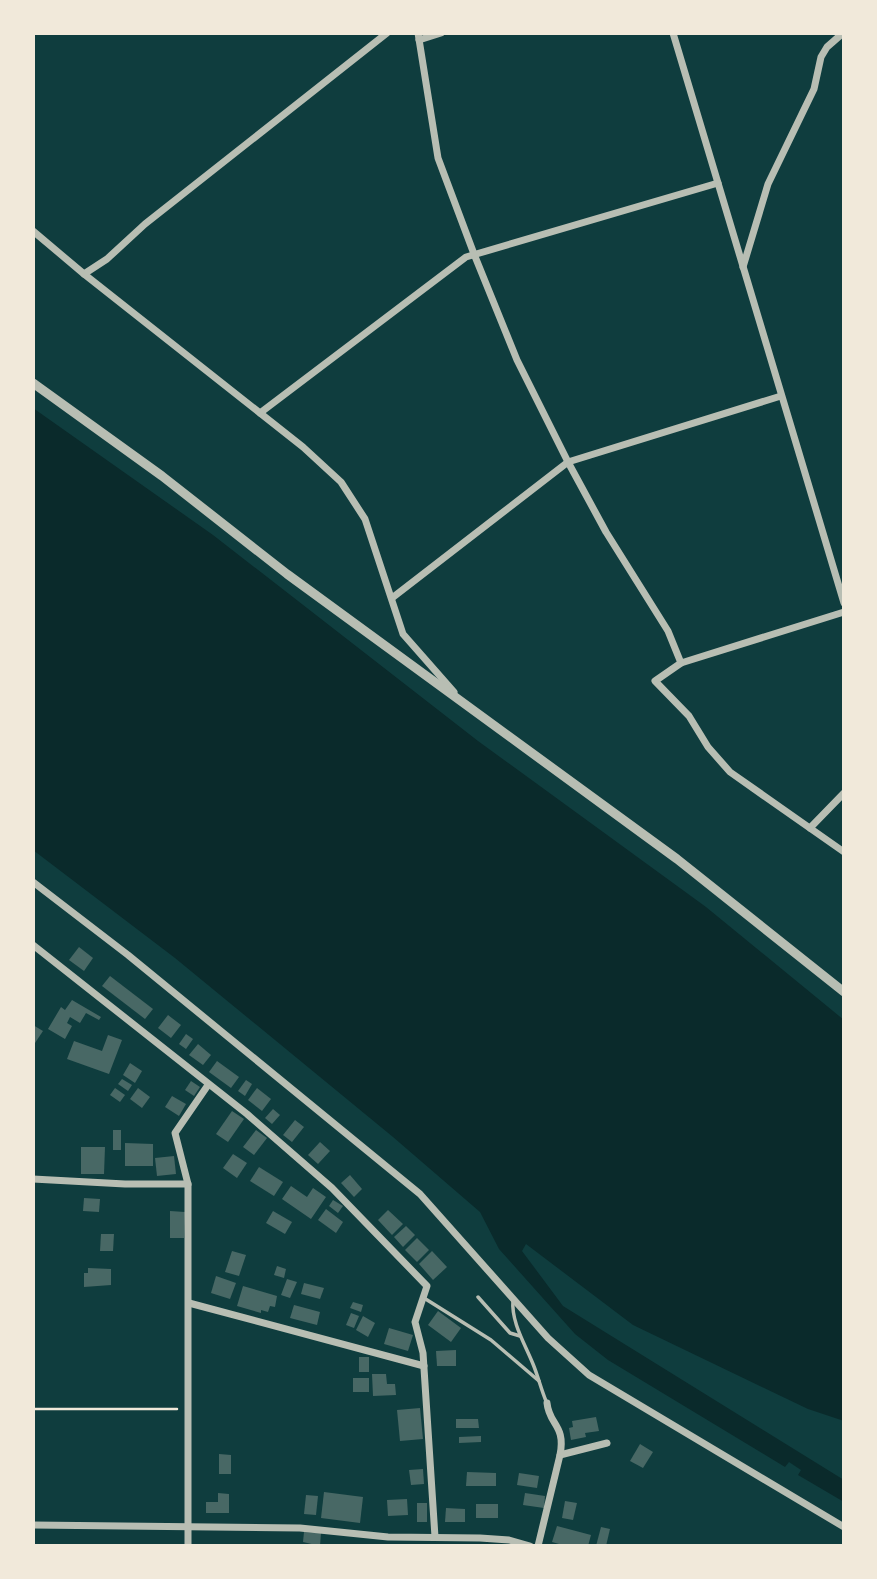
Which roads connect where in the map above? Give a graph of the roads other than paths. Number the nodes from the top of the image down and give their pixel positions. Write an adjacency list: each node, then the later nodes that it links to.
1 (387, 33): 10 (street)
2 (441, 33): 5 (street)
3 (673, 33): 6 (street)
4 (843, 33): 9 (street)
5 (418, 37): 8 (street)
6 (718, 183): 8 (street); 9 (street)
7 (33, 231): 10 (street)
8 (474, 254): 13 (street); 14 (street)
9 (743, 269): 12 (street)
10 (84, 274): 13 (street)
11 (33, 383): 19 (street)
12 (781, 396): 14 (street); 16 (street)
13 (260, 413): 15 (street)
14 (568, 462): 15 (street); 18 (street)
15 (392, 598): 19 (street)
16 (844, 603)
17 (844, 612): 18 (street)
18 (681, 663): 21 (street)
19 (458, 697): 25 (street)
20 (844, 793): 21 (street)
21 (810, 828): 22 (street)
22 (844, 852)
23 (33, 882): 31 (street)
24 (33, 946): 26 (street)
25 (844, 992)
26 (208, 1084): 28 (street); 30 (street)
27 (33, 1179): 28 (street)
28 (188, 1184): 32 (street)
29 (478, 1297): 33 (lane)
30 (423, 1298): 34 (street); 35 (lane)
31 (513, 1298): 33 (lane); 41 (street)
32 (189, 1303): 34 (street); 40 (street)
33 (520, 1336): 35 (lane)
34 (424, 1366): 42 (street)
35 (539, 1381): 36 (lane)
36 (547, 1403): 38 (street)
37 (607, 1443): 38 (street)
38 (560, 1455): 45 (street)
39 (33, 1525): 40 (street)
40 (188, 1525): 42 (street); 43 (street)
41 (844, 1527)
42 (435, 1537): 44 (street)
43 (188, 1546)
44 (530, 1546)
45 (538, 1546)

